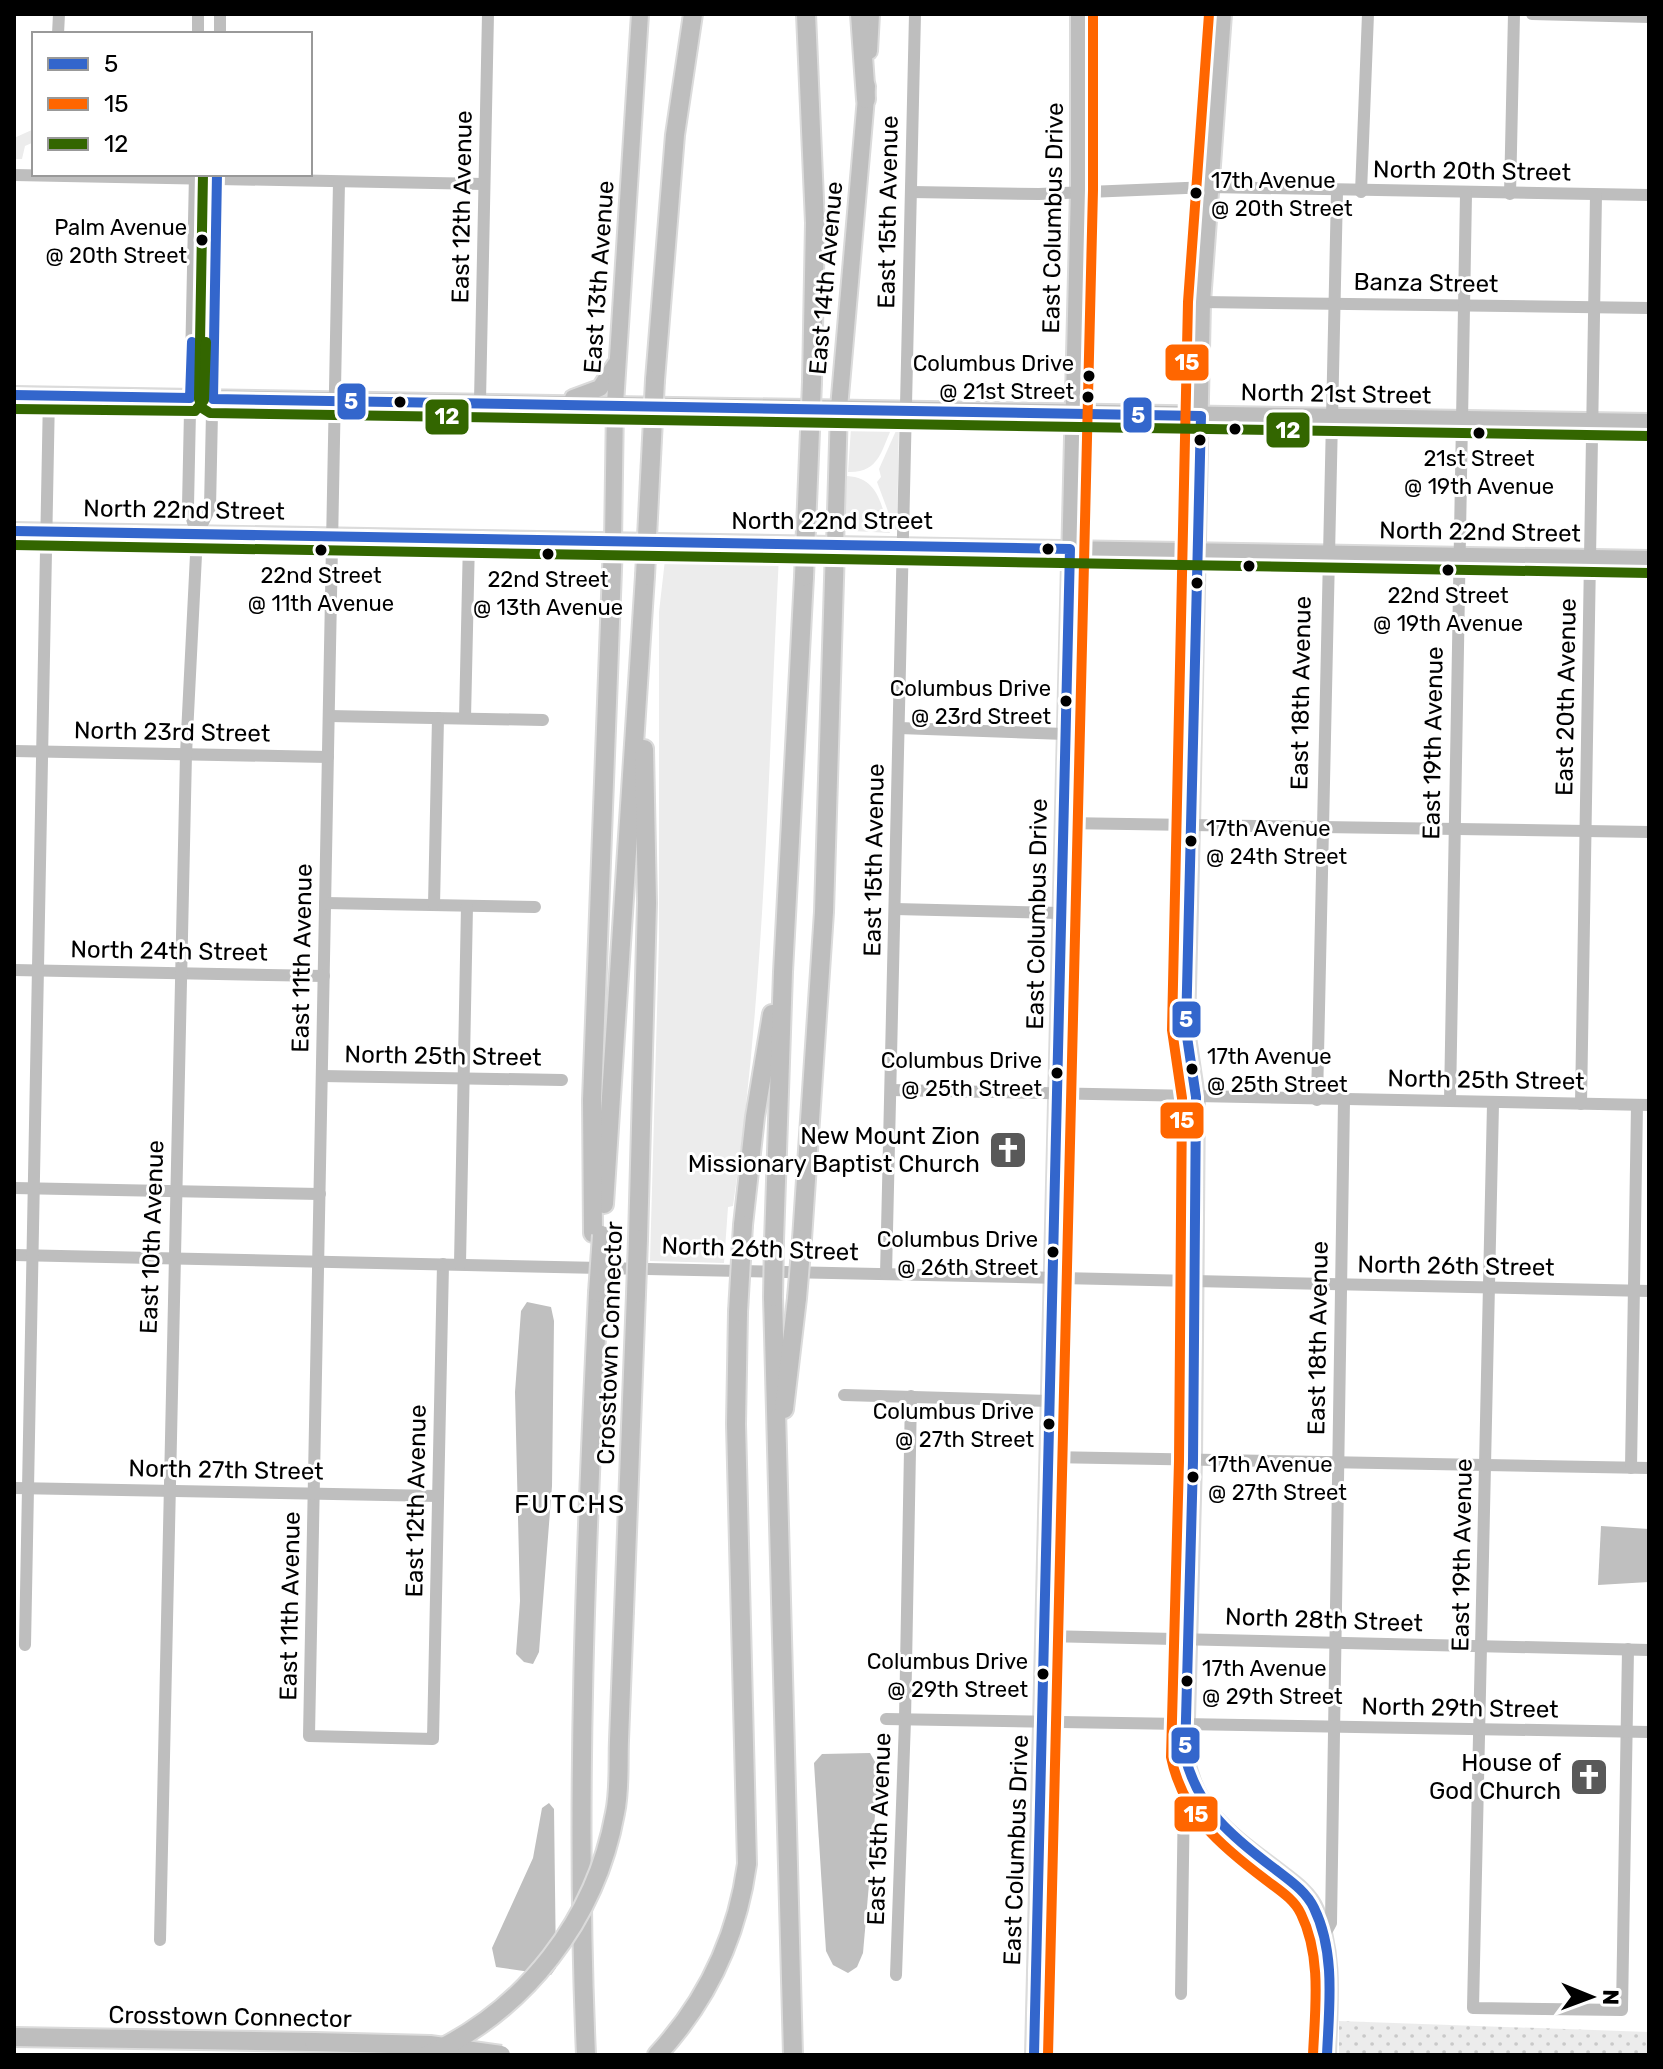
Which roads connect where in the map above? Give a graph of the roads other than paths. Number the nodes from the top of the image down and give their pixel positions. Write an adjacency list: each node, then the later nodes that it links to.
1 (488, 14): 18 (street, East 12th Avenue)
2 (640, 14): 33 (main road, East 13th Avenue)
3 (693, 14): 64 (highway, bridge)
4 (806, 14): 89 (highway, bridge)
5 (860, 14): 14 (highway)
6 (871, 14): 14 (main road, East 14th Avenue)
7 (915, 14): 21 (street, East 15th Avenue)
8 (1079, 14): 20 (main road, East Columbus Drive)
9 (1223, 14): 19 (main road)
10 (1368, 14): 23 (street)
11 (1514, 14): 25 (street)
12 (1532, 14): 13 (street)
13 (1649, 17)
14 (866, 99): 42 (main road, East 14th Avenue)
15 (195, 176): 16 (street); 36 (street)
16 (217, 177): 17 (street); 37 (street)
17 (339, 182): 18 (street); 38 (street, East 11th Avenue)
18 (484, 184): 39 (street, East 12th Avenue)
19 (1210, 187): 20 (street, North 20th Street); 22 (street, North 20th Street); 28 (main road)
20 (1079, 190): 21 (street, North 20th Street); 44 (main road, East Columbus Drive)
21 (911, 192): 43 (street, East 15th Avenue)
22 (1337, 192): 23 (street, North 20th Street); 29 (street, East 18th Avenue)
23 (1361, 192): 24 (street, North 20th Street)
24 (1466, 194): 25 (street, North 20th Street); 30 (street, East 19th Avenue)
25 (1510, 194): 26 (street, North 20th Street)
26 (1596, 195): 27 (street, North 20th Street); 31 (street, East 20th Avenue)
27 (1649, 195)
28 (1202, 302): 29 (street, Banza Street); 45 (main road)
29 (1334, 303): 30 (street, Banza Street); 46 (street, East 18th Avenue)
30 (1465, 306): 31 (street, Banza Street); 47 (street, East 19th Avenue)
31 (1597, 308): 32 (street, Banza Street); 48 (street, East 20th Avenue)
32 (1649, 308)
33 (618, 358): 40 (main road); 41 (main road, East 13th Avenue)
34 (14, 395): 35 (main road, North 21st Street)
35 (49, 395): 36 (main road, North 21st Street); 51 (street)
36 (190, 398): 37 (main road, North 21st Street); 52 (street)
37 (213, 399): 38 (main road, North 21st Street); 52 (street)
38 (335, 399): 39 (main road, North 21st Street); 53 (street, East 11th Avenue)
39 (480, 401): 40 (main road, North 21st Street)
40 (556, 403): 41 (main road, North 21st Street)
41 (615, 404): 42 (main road, North 21st Street); 55 (main road, East 13th Avenue)
42 (839, 408): 43 (main road, North 21st Street); 57 (main road, East 14th Avenue)
43 (905, 411): 44 (main road, North 21st Street); 56 (street, East 15th Avenue)
44 (1072, 414): 45 (main road, North 21st Street); 58 (main road, East Columbus Drive)
45 (1201, 416): 46 (main road, North 21st Street); 59 (main road)
46 (1331, 417): 47 (main road, North 21st Street); 60 (street, East 18th Avenue)
47 (1463, 419): 48 (main road, North 21st Street); 61 (street, East 19th Avenue)
48 (1595, 421): 49 (main road, North 21st Street); 62 (street, East 20th Avenue)
49 (1649, 422)
50 (14, 531): 51 (main road, North 22nd Street)
51 (47, 532): 52 (main road, North 22nd Street); 72 (street)
52 (197, 535): 53 (main road, North 22nd Street); 73 (street, East 10th Avenue)
53 (333, 537): 54 (main road, North 22nd Street); 65 (street, East 11th Avenue)
54 (469, 540): 55 (main road, North 22nd Street); 67 (street)
55 (613, 543): 57 (main road, North 22nd Street); 108 (highway)
56 (903, 544): 57 (main road, North 22nd Street); 58 (main road, North 22nd Street); 69 (street, East 15th Avenue)
57 (835, 547): 131 (highway, bridge)
58 (1070, 549): 59 (main road, North 22nd Street); 70 (main road, East Columbus Drive)
59 (1198, 551): 60 (main road, North 22nd Street); 76 (main road)
60 (1328, 554): 61 (main road, North 22nd Street); 77 (street, East 18th Avenue)
61 (1459, 556): 62 (main road, North 22nd Street); 78 (street, East 19th Avenue)
62 (1591, 558): 63 (main road, North 22nd Street); 79 (street, East 20th Avenue)
63 (1649, 559)
64 (642, 623): 108 (highway); 160 (highway, Crosstown Connector, bridge)
65 (329, 716): 66 (street); 74 (street, East 11th Avenue)
66 (438, 718): 67 (street); 82 (street)
67 (465, 718): 68 (street)
68 (543, 720)
69 (899, 728): 70 (street); 85 (street, East 15th Avenue)
70 (1065, 734): 75 (main road, East Columbus Drive)
71 (14, 751): 72 (street, North 23rd Street)
72 (42, 751): 73 (street, North 23rd Street); 88 (street)
73 (186, 754): 74 (street, North 23rd Street); 90 (street, East 10th Avenue)
74 (328, 757): 81 (street, East 11th Avenue)
75 (1063, 823): 76 (street); 86 (main road, East Columbus Drive)
76 (1191, 825): 77 (street); 97 (main road)
77 (1322, 827): 78 (street); 98 (street, East 18th Avenue)
78 (1453, 829): 79 (street); 100 (street, East 19th Avenue)
79 (1585, 831): 80 (street); 102 (street, East 20th Avenue)
80 (1649, 832)
81 (325, 903): 82 (street); 91 (street, East 11th Avenue)
82 (434, 905): 83 (street)
83 (467, 906): 84 (street); 93 (street)
84 (535, 907)
85 (895, 909): 86 (street); 95 (street, East 15th Avenue)
86 (1061, 913): 96 (main road, East Columbus Drive)
87 (14, 970): 88 (street, North 24th Street)
88 (38, 970): 90 (street, North 24th Street); 105 (street)
89 (783, 972): 131 (highway, bridge); 163 (highway, bridge)
90 (182, 973): 91 (street, North 24th Street); 106 (street, East 10th Avenue)
91 (324, 976): 92 (street, East 11th Avenue)
92 (322, 1076): 93 (street, North 25th Street); 107 (street, East 11th Avenue)
93 (464, 1079): 94 (street, North 25th Street); 114 (street)
94 (562, 1080)
95 (891, 1090): 96 (street, North 25th Street); 115 (street, East 15th Avenue)
96 (1057, 1094): 97 (street, North 25th Street); 116 (main road, East Columbus Drive)
97 (1196, 1097): 98 (street, North 25th Street); 117 (main road)
98 (1317, 1100): 99 (street, North 25th Street)
99 (1344, 1101): 100 (street, North 25th Street); 118 (street, East 18th Avenue)
100 (1450, 1101): 101 (street, North 25th Street)
101 (1493, 1104): 102 (street, North 25th Street); 119 (street, East 19th Avenue)
102 (1581, 1104): 103 (street, North 25th Street)
103 (1643, 1105): 120 (street)
104 (14, 1188): 105 (street)
105 (34, 1189): 106 (street); 110 (street)
106 (176, 1191): 107 (street); 111 (street, East 10th Avenue)
107 (320, 1194): 112 (street, East 11th Avenue)
108 (597, 1234): 162 (highway, bridge)
109 (14, 1255): 110 (street, North 26th Street)
110 (32, 1256): 111 (street, North 26th Street); 133 (street)
111 (174, 1259): 112 (street, North 26th Street); 134 (street, East 10th Avenue)
112 (318, 1261): 113 (street, North 26th Street); 135 (street, East 11th Avenue)
113 (443, 1264): 114 (street, North 26th Street); 136 (street, East 12th Avenue)
114 (460, 1264): 115 (street, North 26th Street)
115 (886, 1274): 116 (street, North 26th Street)
116 (1053, 1281): 117 (street, North 26th Street); 124 (main road, East Columbus Drive)
117 (1194, 1283): 118 (street, North 26th Street); 126 (main road)
118 (1343, 1287): 119 (street, North 26th Street); 127 (street, East 18th Avenue)
119 (1490, 1288): 120 (street, North 26th Street); 128 (street, East 19th Avenue)
120 (1634, 1291): 121 (street, North 26th Street); 129 (street)
121 (1649, 1291)
122 (844, 1395): 123 (street)
123 (911, 1396): 124 (street); 145 (street, East 15th Avenue)
124 (1049, 1401): 125 (main road, East Columbus Drive)
125 (1048, 1457): 126 (street); 137 (main road, East Columbus Drive)
126 (1193, 1461): 127 (street); 138 (main road)
127 (1340, 1463): 128 (street); 139 (street, East 18th Avenue)
128 (1486, 1465): 129 (street); 141 (street, East 19th Avenue)
129 (1631, 1468): 130 (street)
130 (1649, 1468)
131 (776, 1471): 159 (highway)
132 (14, 1488): 133 (street, North 27th Street)
133 (28, 1488): 134 (street, North 27th Street); 140 (street)
134 (168, 1491): 135 (street, North 27th Street); 155 (street, East 10th Avenue)
135 (314, 1494): 136 (street, North 27th Street); 152 (street, East 11th Avenue)
136 (438, 1496): 152 (street, East 12th Avenue)
137 (1045, 1636): 138 (street, North 28th Street); 146 (main road, East Columbus Drive)
138 (1189, 1638): 139 (street, North 28th Street); 147 (main road)
139 (1336, 1642): 141 (street, North 28th Street); 148 (street, East 18th Avenue)
140 (25, 1645)
141 (1482, 1646): 142 (street, North 28th Street); 149 (street, East 19th Avenue)
142 (1628, 1649): 143 (street, North 28th Street); 150 (street)
143 (1649, 1650)
144 (886, 1719): 145 (street, North 29th Street)
145 (905, 1720): 146 (street, North 29th Street); 156 (street, East 15th Avenue)
146 (1043, 1723): 147 (street, North 29th Street); 164 (main road, East Columbus Drive)
147 (1185, 1725): 148 (street, North 29th Street); 153 (main road)
148 (1334, 1728): 149 (street, North 29th Street); 154 (street, East 18th Avenue)
149 (1481, 1730): 150 (street, North 29th Street); 150 (street, East 19th Avenue)
150 (1627, 1732): 151 (street, North 29th Street)
151 (1649, 1732)
152 (433, 1739)
153 (1188, 1774): 154 (main road); 157 (street)
154 (1324, 1936): 165 (main road, East 18th Avenue)
155 (160, 1940)
156 (896, 1975)
157 (1181, 1994)
158 (14, 2037): 161 (highway, Crosstown Connector, bridge)
159 (793, 2049)
160 (427, 2055)
161 (501, 2055)
162 (586, 2055)
163 (657, 2055)
164 (1034, 2055)
165 (1327, 2055)

